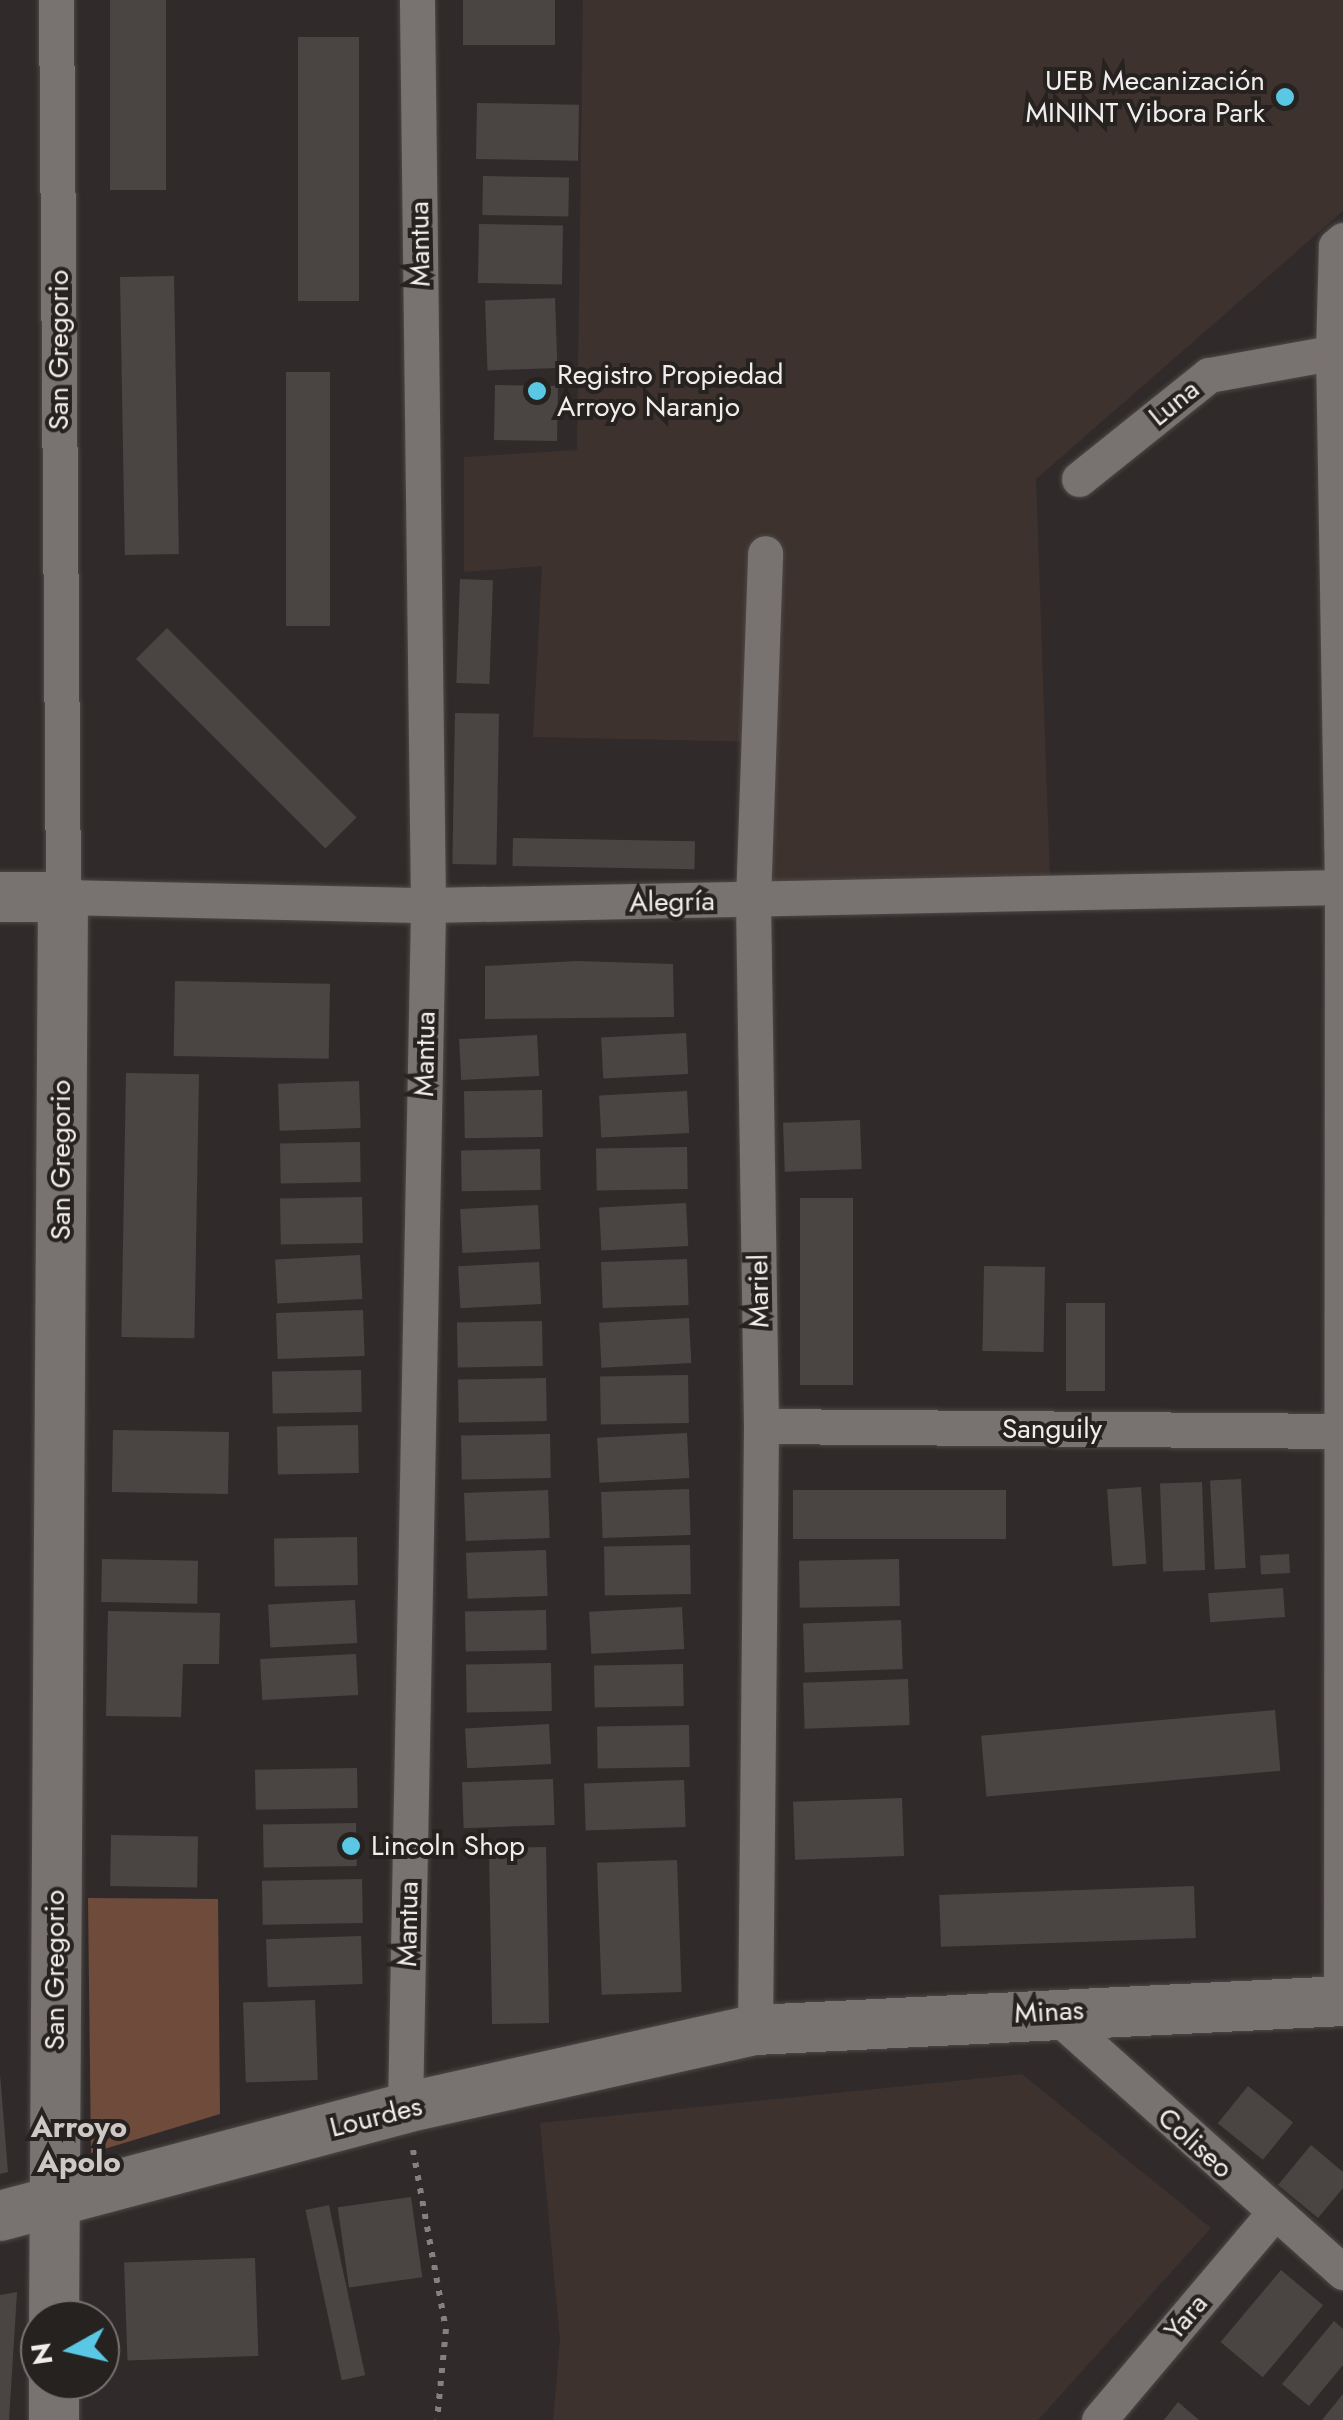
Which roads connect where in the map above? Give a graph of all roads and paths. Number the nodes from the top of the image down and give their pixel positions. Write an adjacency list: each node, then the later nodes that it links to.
1 (56, 0): 9 (street, San Gregorio)
2 (417, 0): 11 (street, Mantua)
3 (1339, 243): 4 (street)
4 (1338, 351): 5 (street, Luna); 7 (street)
5 (1079, 480)
6 (765, 553): 10 (street, Mariel)
7 (1343, 887): 10 (street, Alegría); 13 (street)
8 (0, 896): 9 (street, Alegría)
9 (64, 896): 11 (street, Alegría); 18 (street, San Gregorio)
10 (753, 901): 11 (street, Alegría); 12 (street, Mariel)
11 (428, 905): 17 (street, Mantua)
12 (761, 1426): 13 (street, Sanguily); 16 (street, Mariel)
13 (1342, 1431): 14 (street)
14 (1342, 2001): 15 (street, Minas)
15 (1050, 2011): 16 (street, Minas); 19 (street, Coliseo)
16 (755, 2030): 17 (street, Lourdes)
17 (405, 2108): 18 (street, Lourdes); 23 (path)
18 (53, 2203): 20 (street, Lourdes); 22 (street, San Gregorio)
19 (1273, 2214): 21 (street, Coliseo); 24 (street, Yara)
20 (0, 2216)
21 (1343, 2272)
22 (54, 2300)
23 (437, 2420)
24 (1098, 2420)

